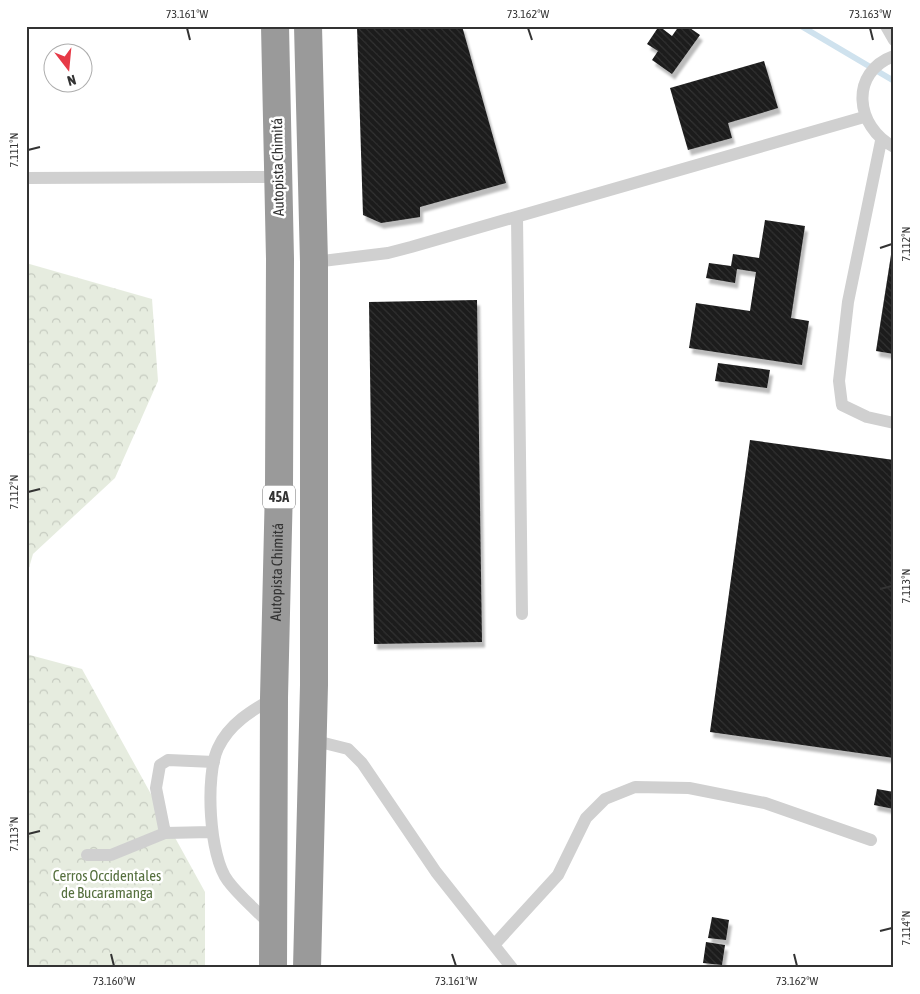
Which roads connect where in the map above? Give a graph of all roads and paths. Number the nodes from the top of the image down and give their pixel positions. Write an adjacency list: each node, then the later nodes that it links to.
1 (275, 26): 9 (highway, Autopista Chimitá / 45A)
2 (308, 26): 12 (highway, 45A)
3 (886, 26): 4 (lane)
4 (894, 40)
5 (894, 56): 6 (lane)
6 (864, 117): 7 (lane); 11 (lane)
7 (881, 141): 8 (lane); 13 (lane)
8 (894, 147)
9 (278, 177): 10 (lane); 15 (highway, Autopista Chimitá / 45A)
10 (26, 178)
11 (517, 216): 12 (lane); 14 (lane)
12 (314, 262): 16 (highway, 45A)
13 (894, 423)
14 (522, 614)
15 (274, 698): 17 (lane); 22 (highway, Autopista Chimitá / 45A)
16 (312, 740): 23 (lane); 25 (highway, 45A)
17 (214, 762): 18 (lane); 19 (lane)
18 (211, 832): 19 (lane); 22 (lane)
19 (164, 833): 21 (lane)
20 (872, 840): 23 (lane)
21 (86, 855)
22 (274, 928): 24 (highway, Autopista Chimitá / 45A)
23 (494, 945): 26 (lane)
24 (273, 968)
25 (307, 968)
26 (512, 968)

